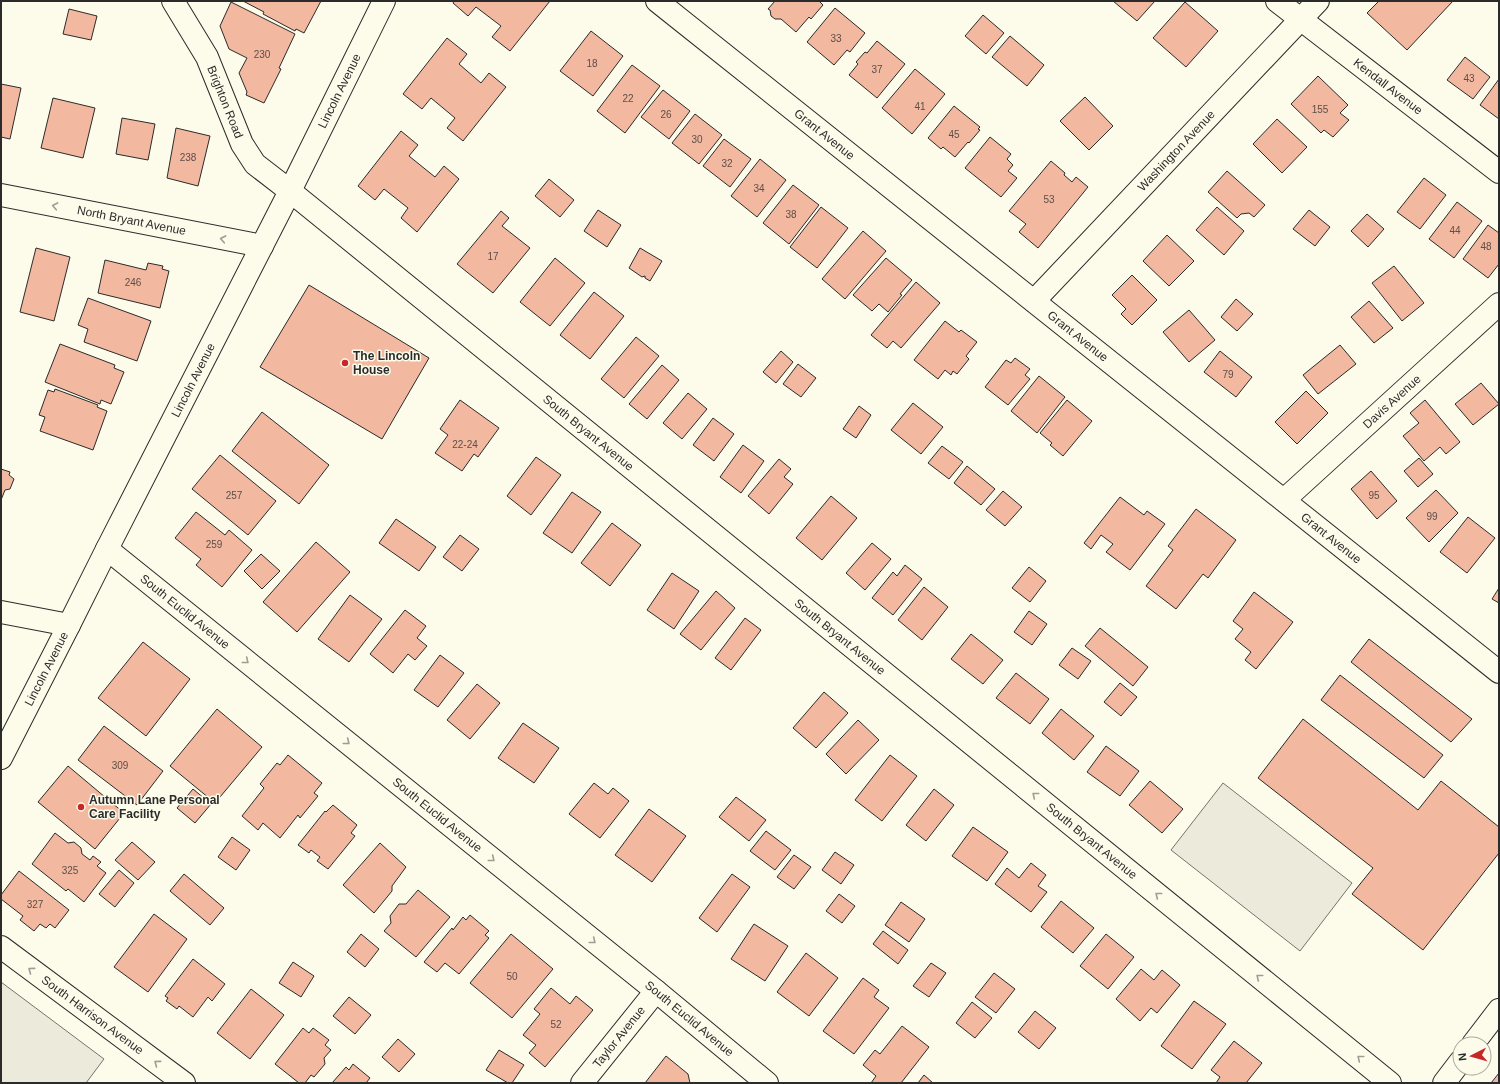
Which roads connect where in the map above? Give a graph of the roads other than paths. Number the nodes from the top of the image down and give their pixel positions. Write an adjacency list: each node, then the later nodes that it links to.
1 (173, 1): 8 (street, Brighton Road)
2 (384, 1): 8 (street, Lincoln Avenue)
3 (657, 1): 11 (street, Grant Avenue)
4 (1277, 1): 6 (street, Kendall Avenue)
5 (1318, 1): 6 (street, Washington Avenue)
6 (1301, 19): 7 (street, Kendall Avenue); 11 (street, Washington Avenue)
7 (1499, 172)
8 (290, 191): 10 (street, Lincoln Avenue); 27 (street, South Bryant Avenue, one-way to 8)
9 (1, 195): 10 (street, North Bryant Avenue, one-way to 9)
10 (262, 246): 14 (street, Lincoln Avenue)
11 (1034, 301): 13 (street, Grant Avenue)
12 (1499, 304): 13 (street, Davis Avenue)
13 (1284, 500): 17 (street, Grant Avenue)
14 (107, 549): 16 (street, Lincoln Avenue); 20 (street, South Euclid Avenue, one-way to 20)
15 (1, 612): 16 (street)
16 (69, 625): 18 (street, Lincoln Avenue)
17 (1499, 672)
18 (1, 758)
19 (1, 947): 24 (street, South Harrison Avenue, one-way to 19)
20 (656, 991): 25 (street, Taylor Avenue); 26 (street, South Euclid Avenue)
21 (1499, 1010): 22 (street)
22 (1479, 1036)
23 (1452, 1072): 28 (street)
24 (184, 1083)
25 (582, 1083)
26 (767, 1083)
27 (1390, 1083)
28 (1444, 1083)

